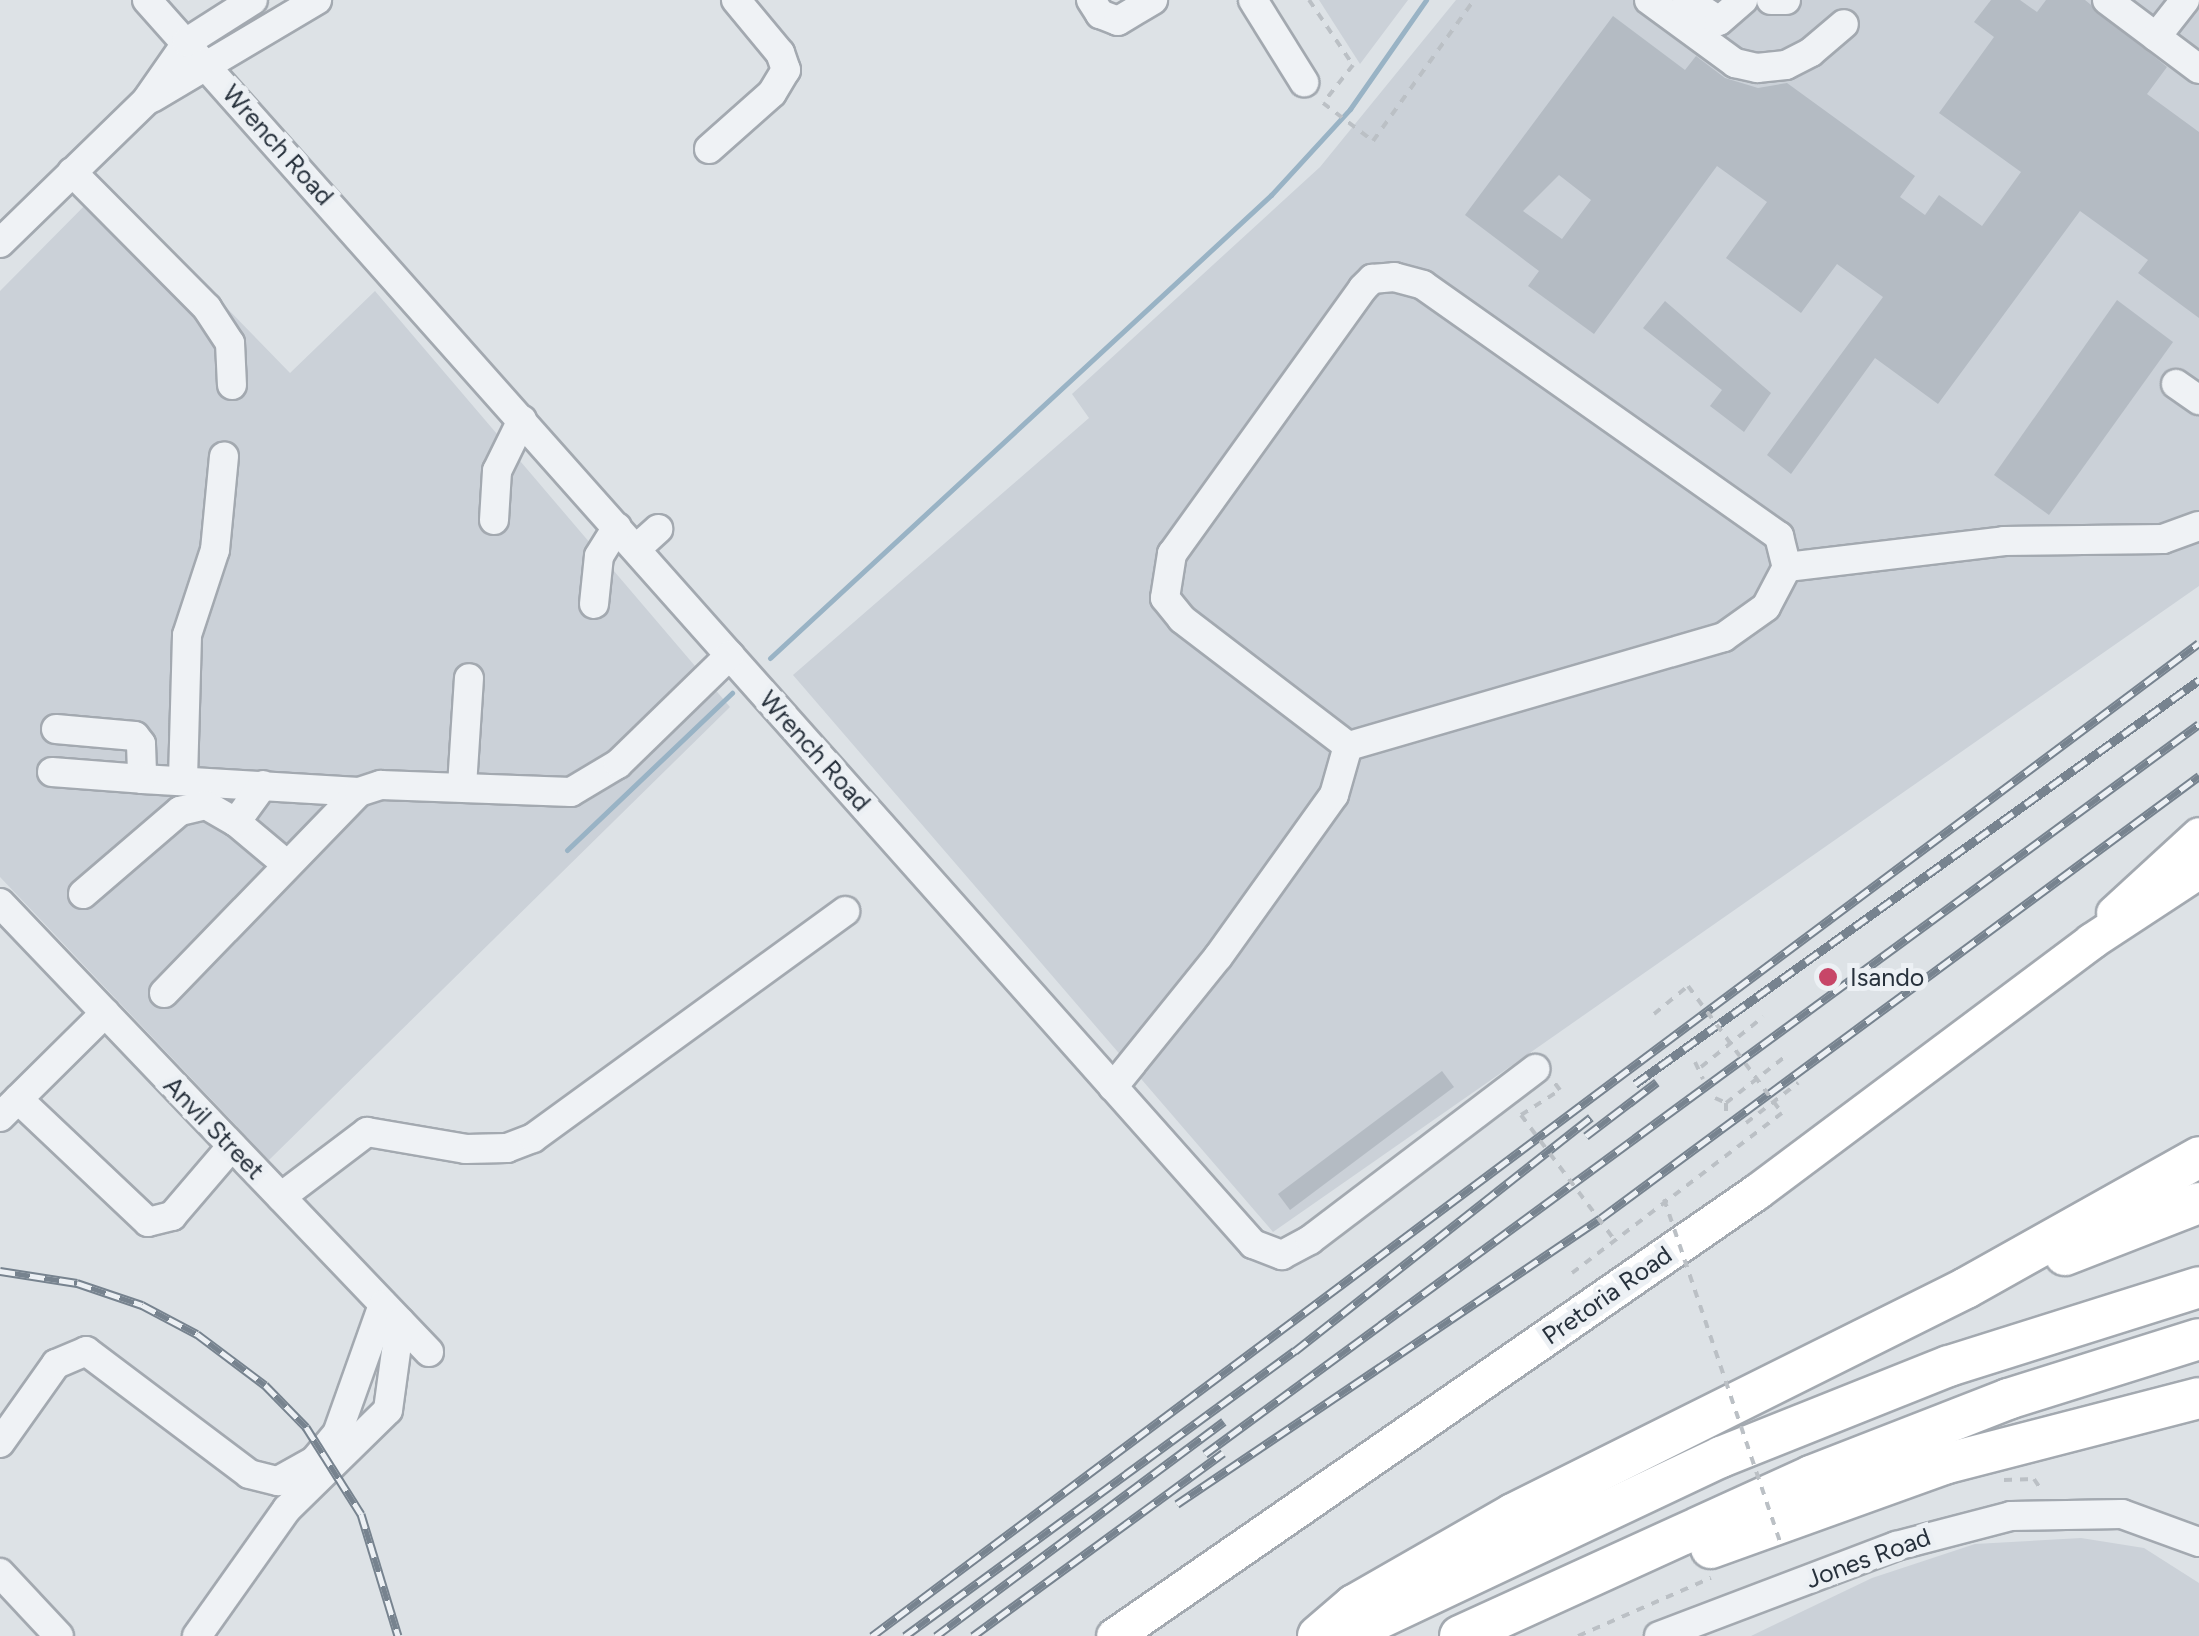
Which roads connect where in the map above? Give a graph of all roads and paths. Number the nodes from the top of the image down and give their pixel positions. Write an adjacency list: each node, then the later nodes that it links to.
1 (147, 0): 19 (street, Wrench Road)
2 (253, 0): 19 (street)
3 (317, 0): 20 (street)
4 (736, 0): 24 (street)
5 (1091, 0): 6 (street)
6 (1152, 0)
7 (1253, 0): 22 (street)
8 (1309, 0): 9 (path)
9 (1474, 0)
10 (1650, 0): 17 (street)
11 (1687, 0): 12 (street)
12 (1743, 0)
13 (1770, 0): 14 (street)
14 (1786, 0)
15 (2107, 0): 18 (street)
16 (2188, 9): 18 (street)
17 (1844, 24)
18 (2156, 37): 21 (street)
19 (187, 42): 20 (street, Wrench Road); 23 (street)
20 (210, 67): 23 (street); 28 (street, Wrench Road)
21 (2199, 68)
22 (1304, 82)
23 (146, 102): 25 (street)
24 (709, 148)
25 (72, 172): 26 (street); 27 (street)
26 (0, 243)
27 (232, 385)
28 (522, 420): 30 (street); 32 (street, Wrench Road)
29 (224, 456): 43 (street)
30 (494, 520)
31 (2199, 526): 35 (street)
32 (616, 527): 34 (street, Wrench Road); 36 (street)
33 (658, 529): 34 (street)
34 (636, 549): 37 (street, Wrench Road)
35 (1787, 567): 40 (street); 40 (street)
36 (594, 604)
37 (730, 655): 45 (street); 67 (street, Wrench Road)
38 (470, 678): 45 (street)
39 (56, 729): 42 (street)
40 (1348, 746): 67 (street)
41 (52, 772): 42 (street)
42 (142, 779): 43 (street)
43 (183, 779): 44 (street)
44 (263, 785): 46 (street); 47 (street)
45 (462, 786): 46 (street)
46 (359, 792): 49 (street)
47 (236, 822): 49 (street); 51 (street)
48 (2199, 834): 54 (main road, Pretoria Road)
49 (286, 864): 55 (street)
50 (2199, 870): 54 (main road, Pretoria Road)
51 (83, 894)
52 (0, 903): 56 (street, Anvil Street)
53 (844, 911): 77 (street)
54 (2091, 941): 99 (main road, Pretoria Road)
55 (164, 993)
56 (105, 1013): 72 (street); 75 (street, Anvil Street)
57 (1654, 1014): 59 (path, bridge)
58 (1762, 1017): 59 (path)
59 (1730, 1043): 62 (path); 64 (path, bridge)
60 (1787, 1054): 64 (path)
61 (1695, 1062): 62 (path)
62 (1701, 1067): 65 (path)
63 (1535, 1069): 67 (street, Wrench Road)
64 (1754, 1077): 70 (path, bridge); 71 (path)
65 (1703, 1080)
66 (1798, 1083): 70 (path)
67 (1113, 1087)
68 (1556, 1093): 80 (path, bridge)
69 (1716, 1098): 71 (path)
70 (1774, 1100): 74 (path); 78 (path, bridge)
71 (1726, 1103): 73 (path)
72 (9, 1108): 75 (street)
73 (1726, 1117)
74 (1746, 1123)
75 (232, 1146): 77 (street, Anvil Street)
76 (2199, 1157): 83 (highway)
77 (280, 1197): 84 (street, Anvil Street)
78 (1664, 1199): 80 (path); 93 (path, bridge)
79 (2199, 1204): 83 (highway)
80 (1612, 1238): 81 (path)
81 (1572, 1273)
82 (2199, 1287): 101 (highway)
83 (1966, 1288): 100 (highway)
84 (392, 1313): 86 (street, Anvil Street); 88 (street); 98 (street)
85 (2199, 1340): 94 (highway)
86 (428, 1352)
87 (2199, 1398): 94 (highway)
88 (0, 1443)
89 (1990, 1483): 90 (path)
90 (2049, 1511): 91 (street, Jones Road); 103 (street, Jones Road)
91 (2084, 1512): 92 (street, Jones Road); 95 (street, Jones Road)
92 (2199, 1542)
93 (1782, 1547)
94 (1634, 1555): 102 (highway)
95 (2199, 1562)
96 (0, 1574): 97 (street)
97 (59, 1636)
98 (198, 1636)
99 (1114, 1636)
100 (1318, 1636)
101 (1340, 1636)
102 (1460, 1636)
103 (1660, 1636)

